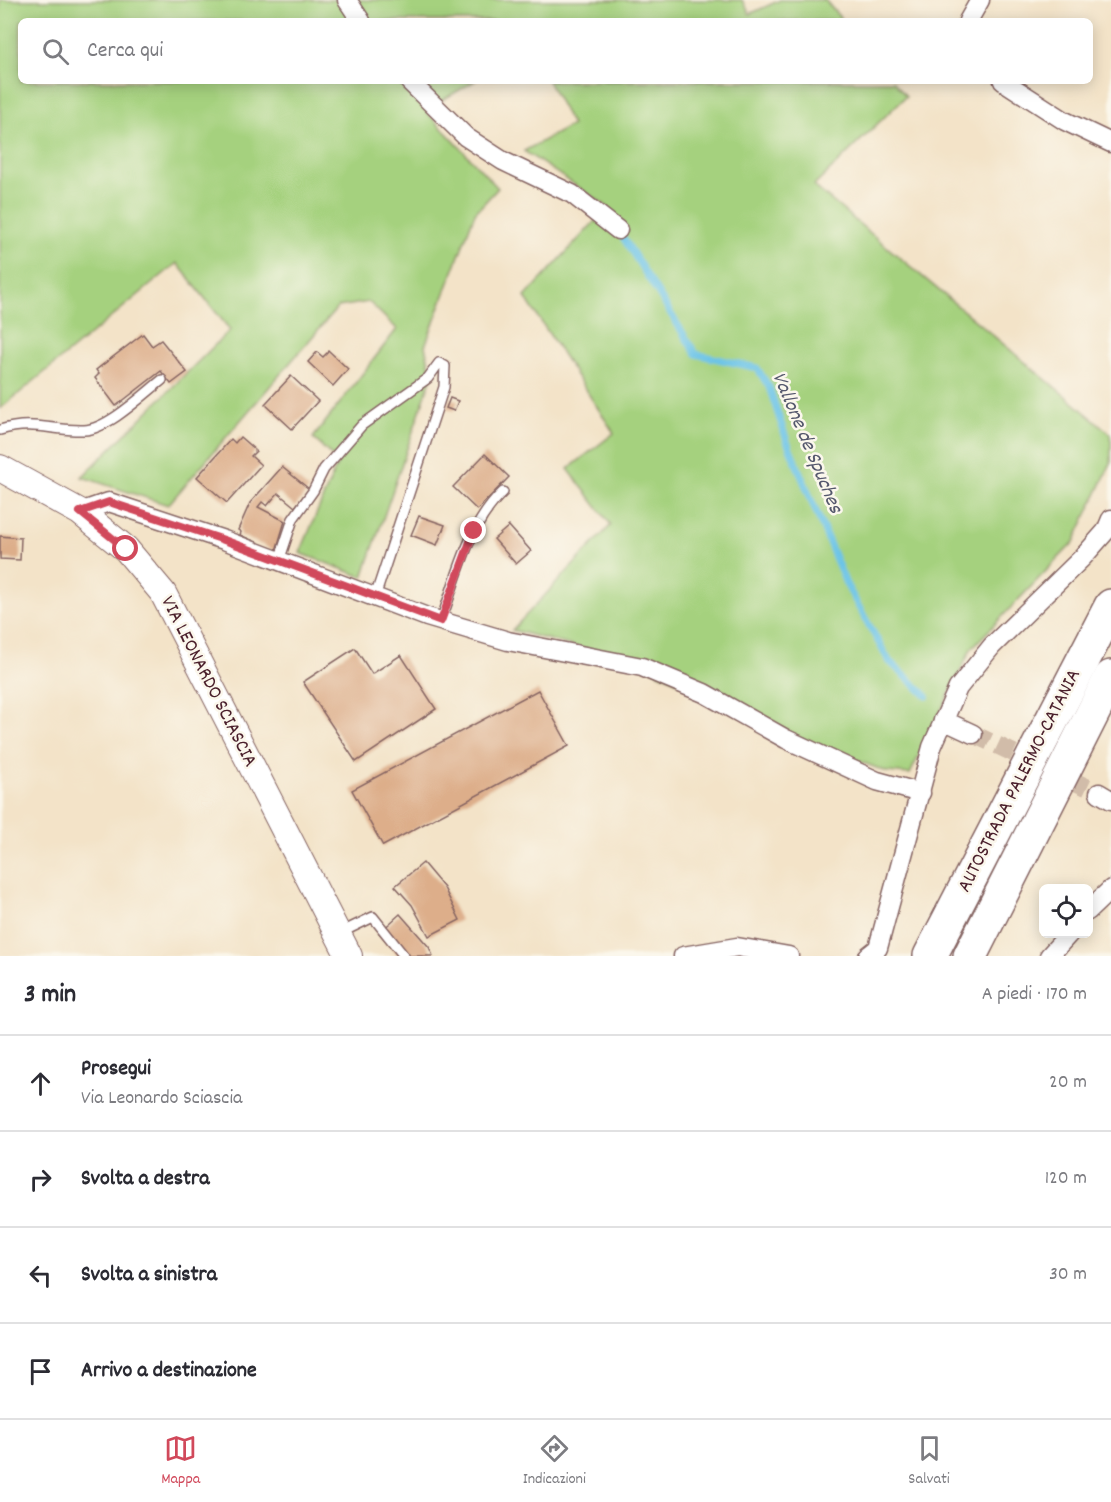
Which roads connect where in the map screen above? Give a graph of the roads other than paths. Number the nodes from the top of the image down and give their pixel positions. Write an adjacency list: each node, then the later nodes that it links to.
1 (347, 0): 3 (street)
2 (980, 0): 4 (street)
3 (359, 18)
4 (971, 18)
5 (412, 84): 8 (street)
6 (1009, 84): 7 (street)
7 (1111, 143)
8 (618, 230)
9 (162, 380): 10 (lane)
10 (0, 430)
11 (0, 468): 13 (street, VIA LEONARDO SCIASCIA)
12 (503, 492): 18 (lane)
13 (80, 512): 15 (street); 26 (street, VIA LEONARDO SCIASCIA)
14 (1111, 519): 20 (street)
15 (279, 561): 16 (street); 16 (lane)
16 (375, 597): 18 (street)
17 (1111, 606): 31 (highway, AUTOSTRADA PALERMO-CATANIA)
18 (441, 621): 22 (street)
19 (1111, 677): 32 (highway, AUTOSTRADA PALERMO-CATANIA)
20 (943, 720): 21 (street); 22 (street)
21 (973, 734)
22 (921, 792): 30 (street)
23 (1111, 889): 24 (street)
24 (1093, 906)
25 (1065, 938): 33 (street)
26 (343, 945): 27 (lane)
27 (404, 956)
28 (683, 956): 29 (street)
29 (789, 956)
30 (868, 956)
31 (930, 956)
32 (970, 956)
33 (1049, 956)

